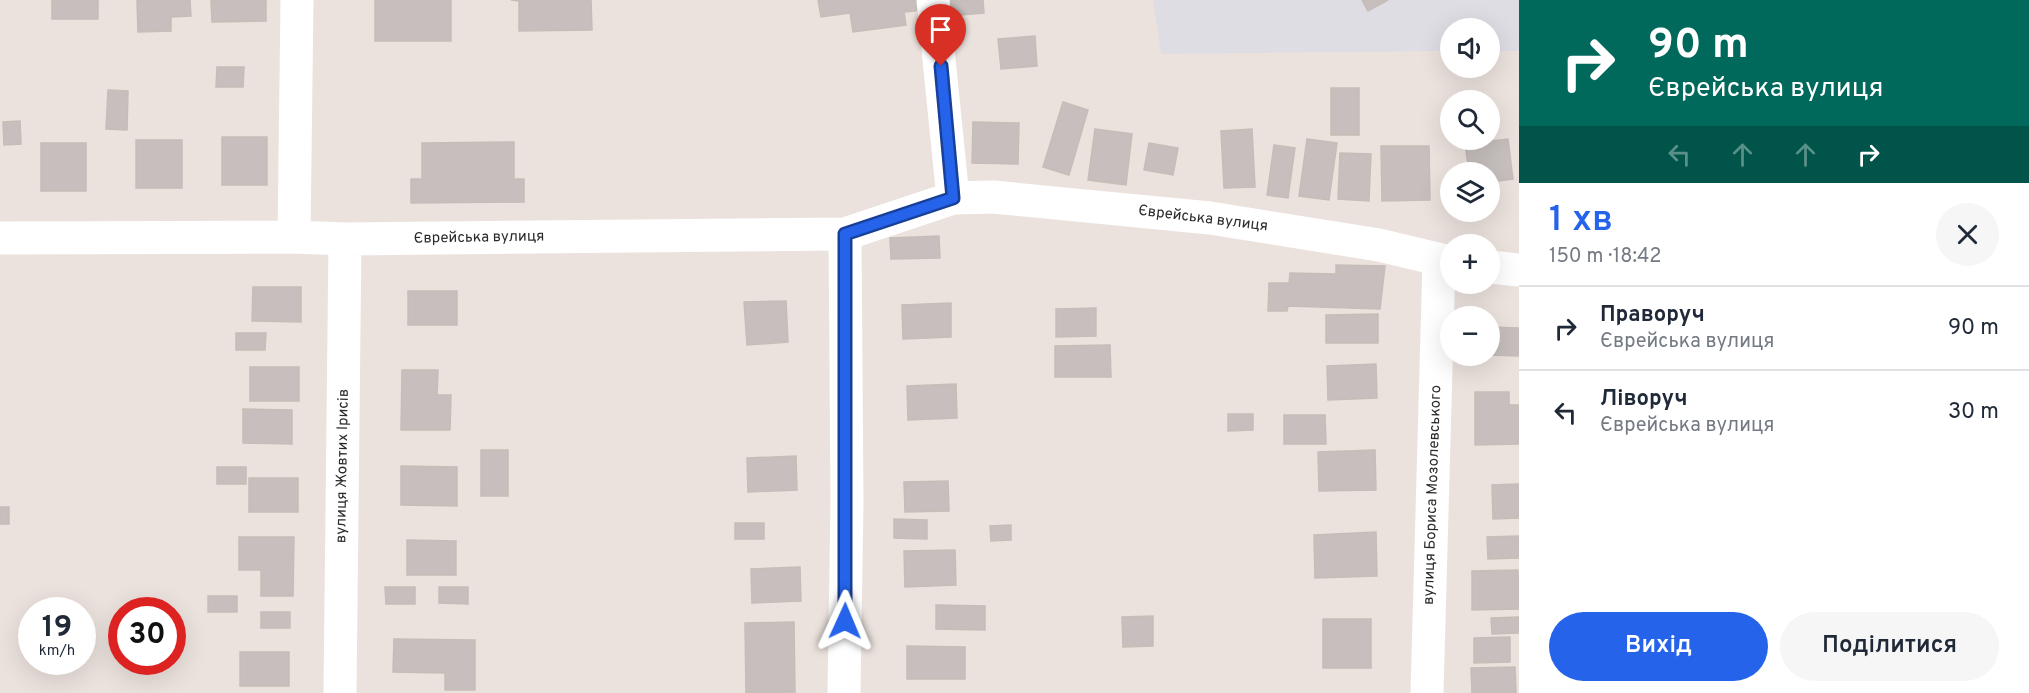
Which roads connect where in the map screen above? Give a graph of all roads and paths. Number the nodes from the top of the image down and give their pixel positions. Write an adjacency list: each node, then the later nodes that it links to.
1 (297, 0): 5 (street)
2 (933, 0): 3 (street)
3 (953, 198): 4 (street, Єврейська вулиця); 8 (street, Єврейська вулиця)
4 (845, 234): 7 (street, Єврейська вулиця); 13 (street)
5 (294, 237): 6 (street, Єврейська вулиця); 7 (street, Єврейська вулиця)
6 (0, 238)
7 (345, 239): 12 (street, вулиця Жовтих Ірисів)
8 (1440, 260)
9 (1500, 268): 10 (street)
10 (1519, 270)
11 (1444, 294): 14 (street, вулиця Бориса Мозолевського)
12 (340, 693)
13 (844, 693)
14 (1427, 693)

